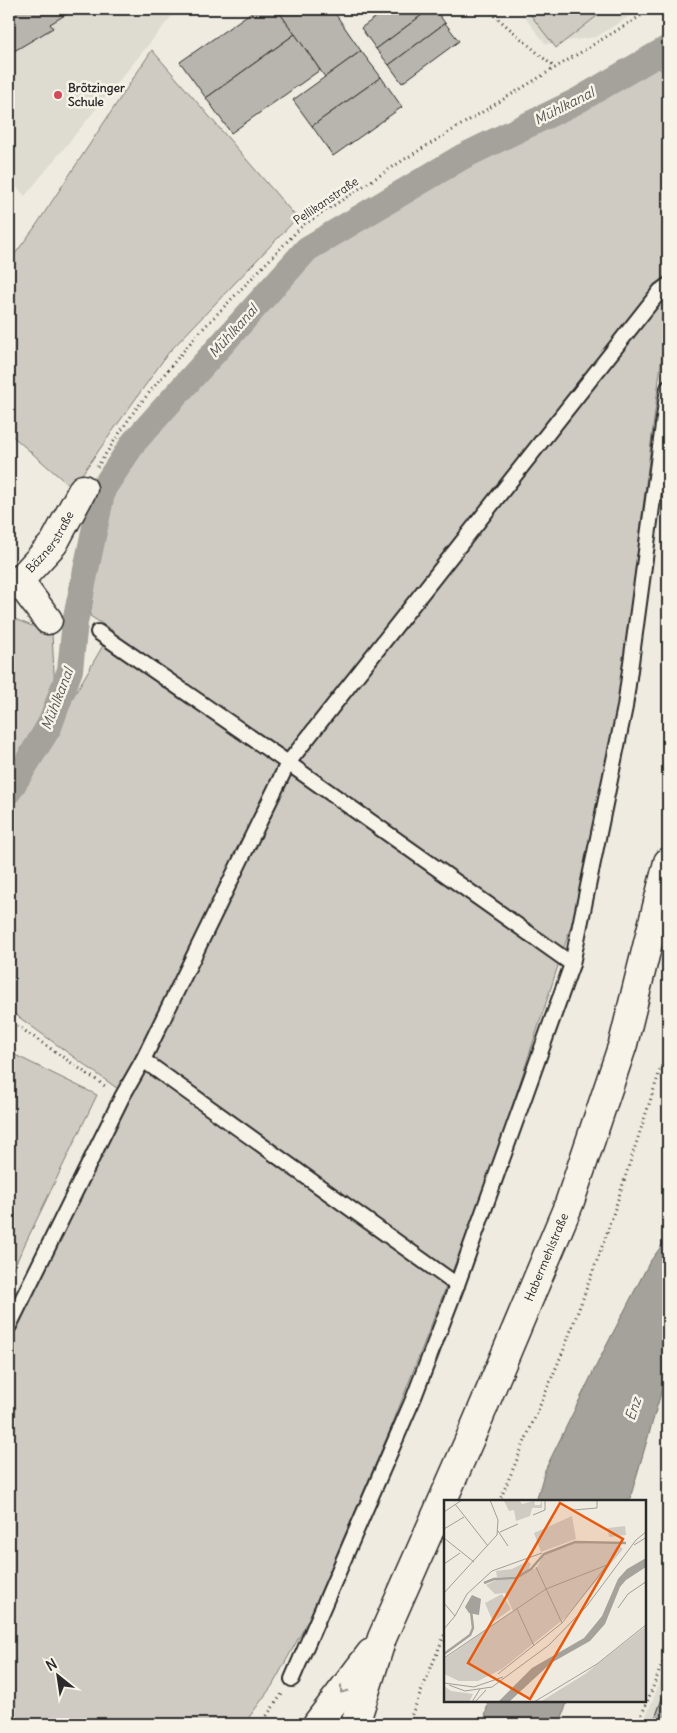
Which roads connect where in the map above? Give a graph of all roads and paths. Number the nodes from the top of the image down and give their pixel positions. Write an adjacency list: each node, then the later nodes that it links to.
1 (487, 9): 3 (path)
2 (652, 9): 3 (path, Pellikanstraße)
3 (555, 68): 6 (path, Pellikanstraße)
4 (668, 285): 10 (lane)
5 (668, 388): 12 (lane)
6 (83, 489): 7 (main road, Bäznerstraße)
7 (14, 584): 8 (main road)
8 (48, 620)
9 (98, 632): 10 (lane)
10 (288, 763): 12 (lane); 15 (lane)
11 (668, 862): 21 (main road, Habermehlstraße)
12 (572, 964): 17 (lane)
13 (9, 1020): 16 (path)
14 (668, 1046): 19 (path)
15 (143, 1060): 16 (lane); 17 (lane)
16 (122, 1097): 18 (lane)
17 (457, 1285): 23 (lane)
18 (9, 1326)
19 (500, 1500)
20 (444, 1636): 29 (path)
21 (382, 1638): 27 (main road, Habermehlstraße, one-way to 27); 28 (main road, Habermehlstraße)
22 (668, 1650): 24 (path)
23 (292, 1679): 26 (path)
24 (647, 1702)
25 (647, 1703): 30 (path)
26 (261, 1724)
27 (317, 1724)
28 (355, 1724)
29 (408, 1724)
30 (638, 1724)

